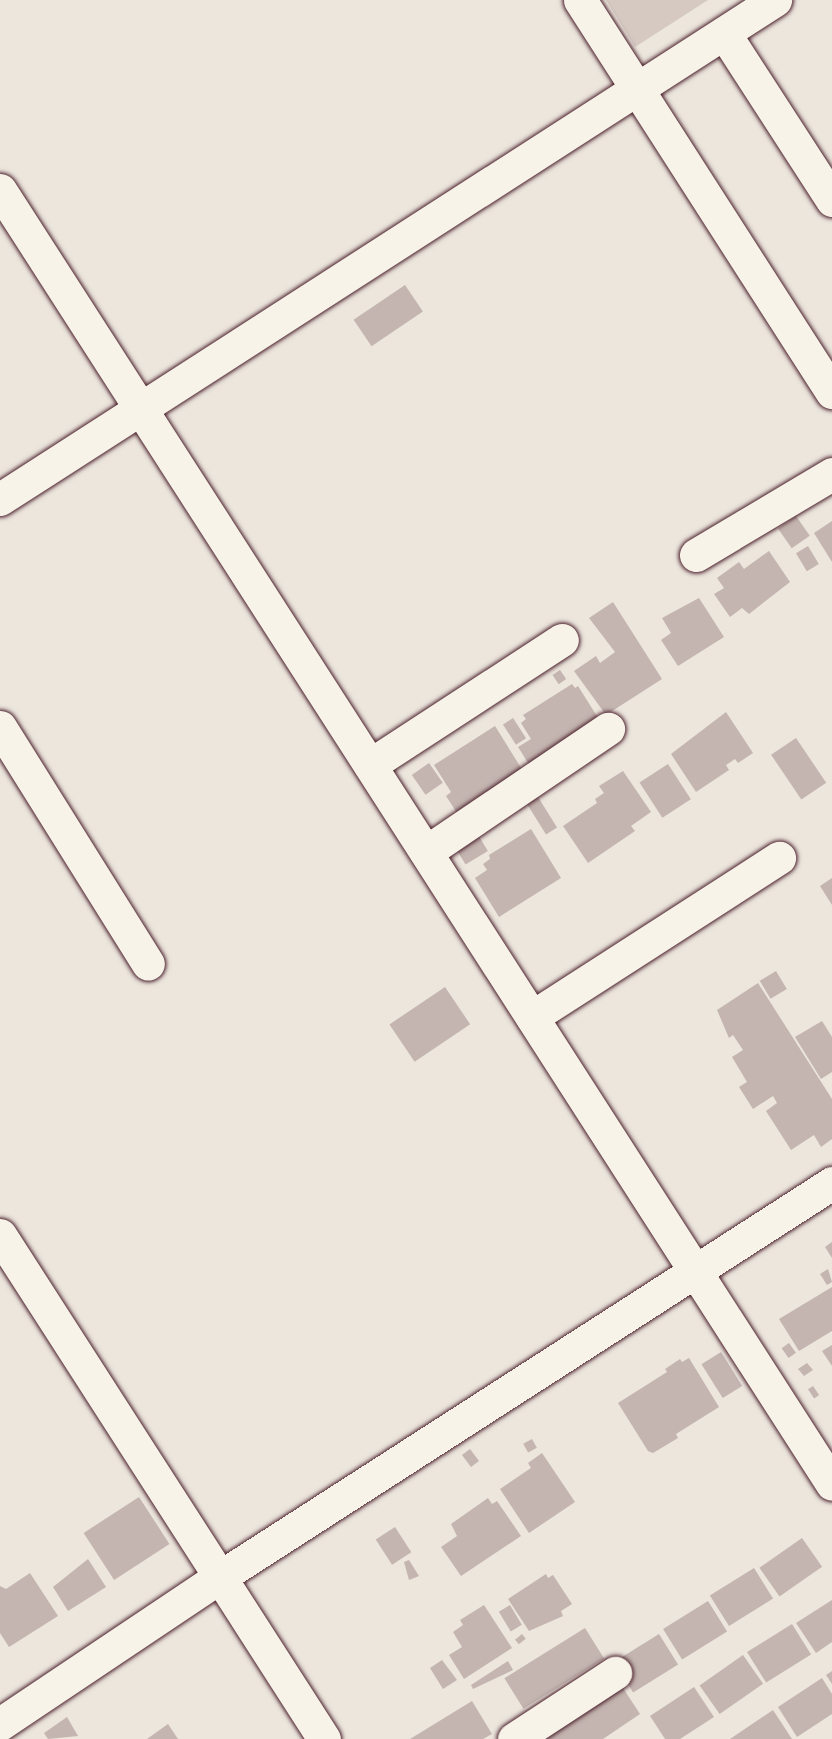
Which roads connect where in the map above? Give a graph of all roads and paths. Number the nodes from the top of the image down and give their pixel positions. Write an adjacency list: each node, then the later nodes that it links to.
1 (580, 0): 4 (street)
2 (775, 0): 3 (street)
3 (724, 33): 4 (street); 6 (street)
4 (636, 88): 7 (street); 8 (street)
5 (0, 190): 8 (street)
6 (832, 200)
7 (832, 392)
8 (140, 408): 10 (street); 15 (street)
9 (832, 474): 11 (street)
10 (0, 499)
11 (696, 555)
12 (562, 640): 15 (street)
13 (0, 727): 18 (street)
14 (608, 729): 16 (street)
15 (370, 765): 16 (street)
16 (426, 852): 19 (street)
17 (779, 858): 19 (street)
18 (148, 964)
19 (532, 1017): 22 (street)
20 (832, 1182): 22 (street)
21 (0, 1235): 24 (street)
22 (695, 1271): 23 (street); 24 (street)
23 (832, 1484)
24 (220, 1577): 26 (street); 27 (street)
25 (615, 1673): 28 (street)
26 (0, 1724)
27 (324, 1739)
28 (514, 1739)

